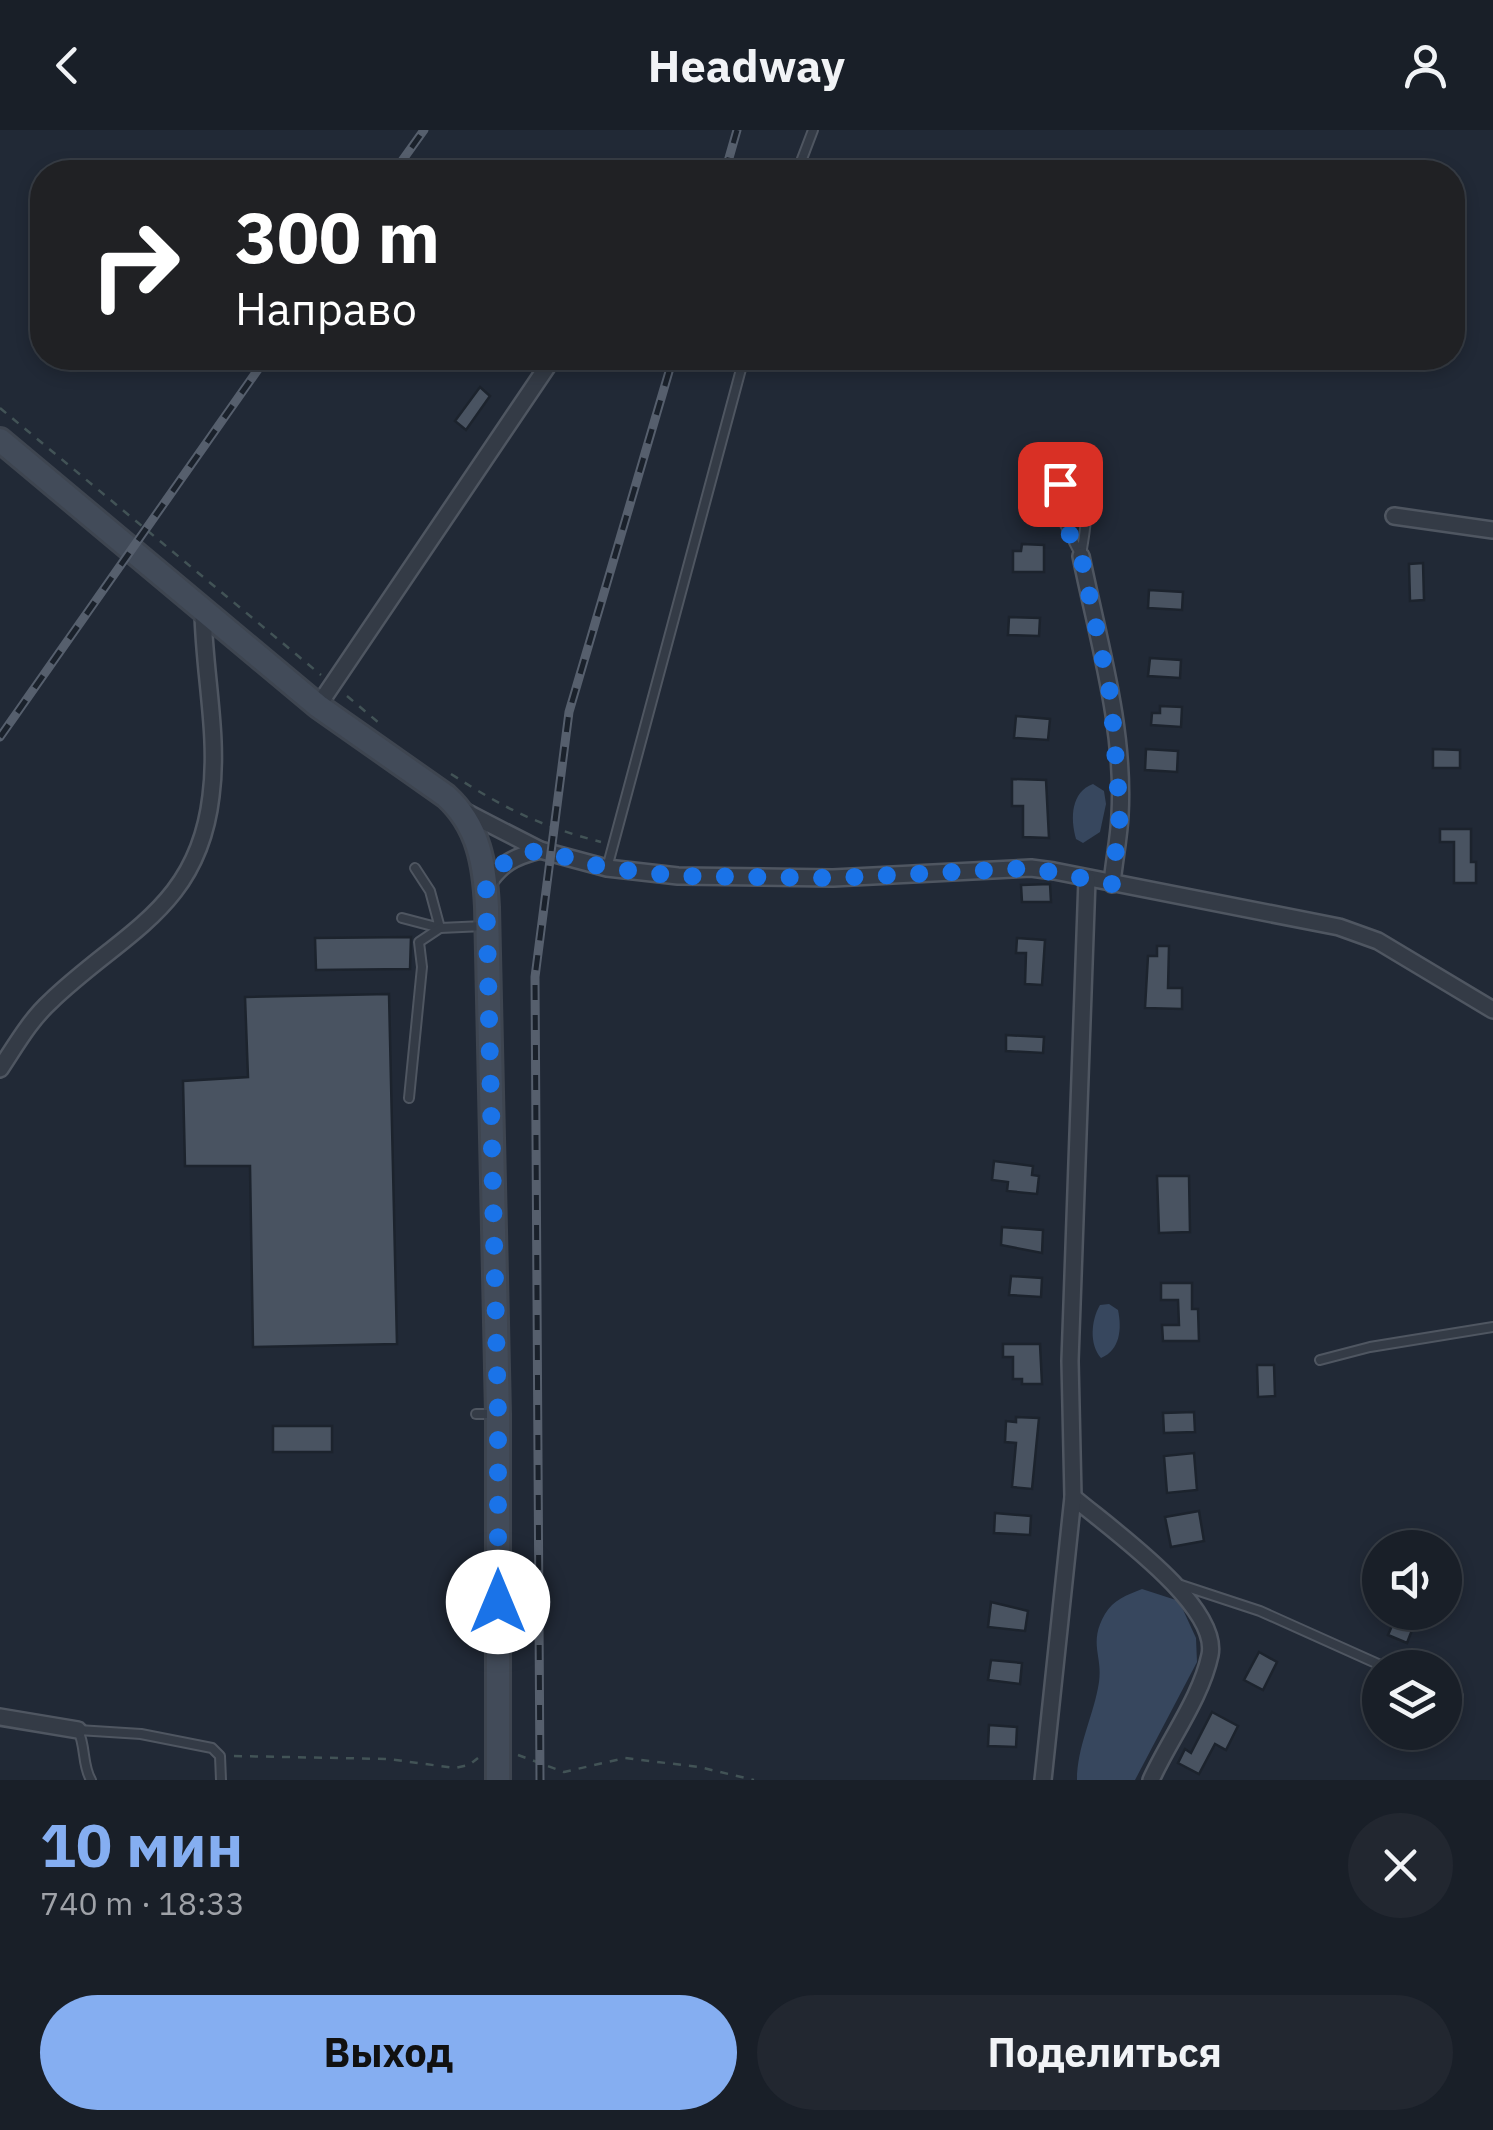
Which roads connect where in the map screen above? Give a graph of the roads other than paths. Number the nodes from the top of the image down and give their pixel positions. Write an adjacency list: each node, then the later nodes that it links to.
1 (813, 130): 2 (lane)
2 (802, 160)
3 (545, 370): 10 (street)
4 (741, 370): 14 (lane)
5 (0, 440): 9 (street)
6 (1394, 516): 7 (street)
7 (1493, 530)
8 (1081, 556): 8 (lane); 16 (street)
9 (204, 612): 10 (street); 22 (street)
10 (318, 706): 11 (street)
11 (460, 809): 12 (street); 17 (street)
12 (540, 850): 14 (street); 17 (street)
13 (415, 868): 20 (lane)
14 (606, 868): 15 (street)
15 (1087, 879): 16 (street); 26 (street)
16 (1112, 884): 21 (street)
17 (486, 886): 19 (street)
18 (402, 918): 20 (lane)
19 (487, 926): 20 (lane); 33 (street)
20 (440, 928): 23 (lane)
21 (1491, 1004)
22 (0, 1068)
23 (409, 1098)
24 (1493, 1327): 25 (lane)
25 (1320, 1360)
26 (1073, 1497): 27 (street); 34 (street)
27 (1172, 1582): 28 (lane); 35 (street)
28 (1362, 1657)
29 (0, 1717): 30 (street)
30 (78, 1730): 31 (lane); 32 (lane)
31 (87, 1778)
32 (221, 1780)
33 (498, 1780)
34 (1043, 1780)
35 (1150, 1780)

